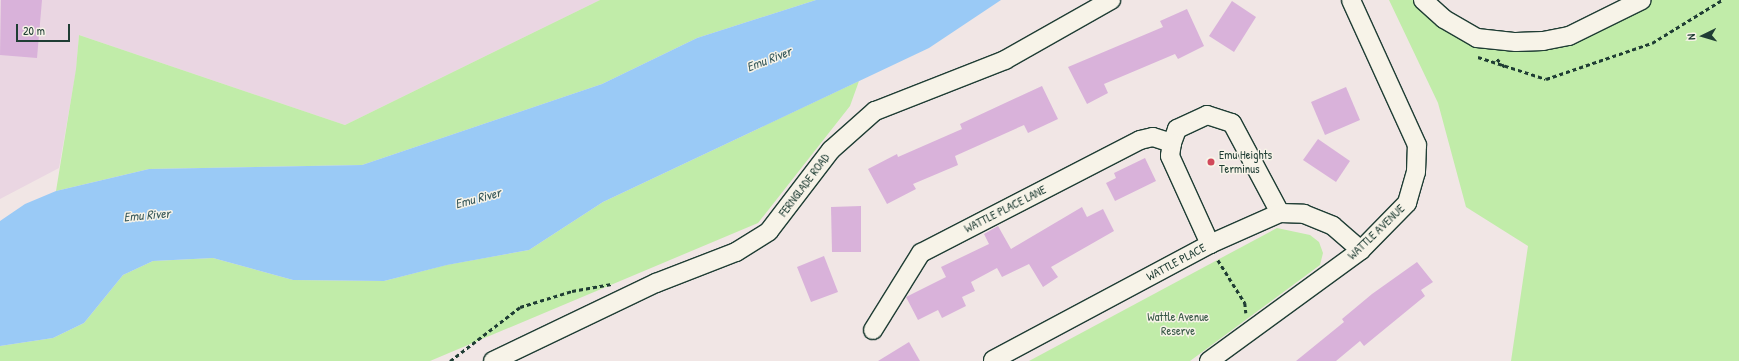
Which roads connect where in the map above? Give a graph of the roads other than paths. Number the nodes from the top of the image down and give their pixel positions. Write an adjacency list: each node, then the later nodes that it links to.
1 (1111, 0): 11 (street, FERNGLADE ROAD)
2 (1351, 0): 8 (street, WATTLE AVENUE)
3 (1423, 0): 4 (street)
4 (1642, 0)
5 (1172, 143): 6 (street); 7 (street); 9 (street, WATTLE PLACE LANE)
6 (1280, 213): 7 (street, WATTLE PLACE); 8 (street, WATTLE PLACE)
7 (1210, 244): 10 (street, WATTLE PLACE)
8 (1361, 250): 12 (street, WATTLE AVENUE)
9 (873, 330)
10 (994, 360)
11 (493, 361)
12 (1209, 361)

